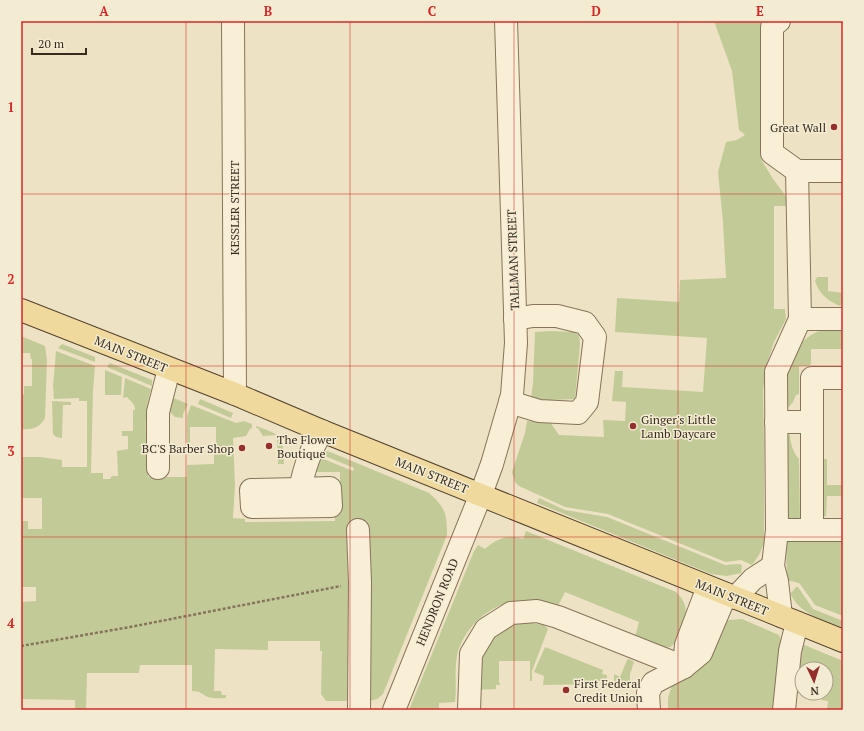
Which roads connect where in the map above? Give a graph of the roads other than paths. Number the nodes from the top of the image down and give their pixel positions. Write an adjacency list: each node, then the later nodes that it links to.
1 (233, 21): 12 (street, KESSLER STREET)
2 (506, 21): 7 (street, TALLMAN STREET)
3 (780, 21): 4 (street)
4 (798, 171): 5 (street); 8 (street)
5 (843, 171)
6 (21, 310): 10 (main road, MAIN STREET)
7 (515, 319): 13 (street, TALLMAN STREET); 13 (street)
8 (800, 319): 9 (street); 14 (street)
9 (843, 319)
10 (169, 369): 12 (main road, MAIN STREET); 17 (street)
11 (843, 378): 15 (street)
12 (235, 394): 16 (main road, MAIN STREET)
13 (510, 402): 19 (street, TALLMAN STREET)
14 (776, 422): 15 (street); 21 (street)
15 (812, 422): 22 (street)
16 (322, 431): 18 (street); 19 (main road, MAIN STREET)
17 (158, 468)
18 (300, 489)
19 (481, 494): 25 (main road, MAIN STREET); 30 (street, HENDRON ROAD)
20 (358, 530): 29 (street)
21 (776, 530): 22 (street); 24 (street)
22 (812, 530): 23 (street)
23 (843, 530)
24 (773, 566): 25 (street); 26 (street)
25 (723, 593): 26 (main road, MAIN STREET); 28 (street)
26 (789, 620): 27 (main road, MAIN STREET); 33 (street)
27 (843, 641)
28 (684, 667): 31 (street); 32 (street)
29 (359, 710)
30 (394, 710)
31 (469, 710)
32 (648, 710)
33 (784, 710)

